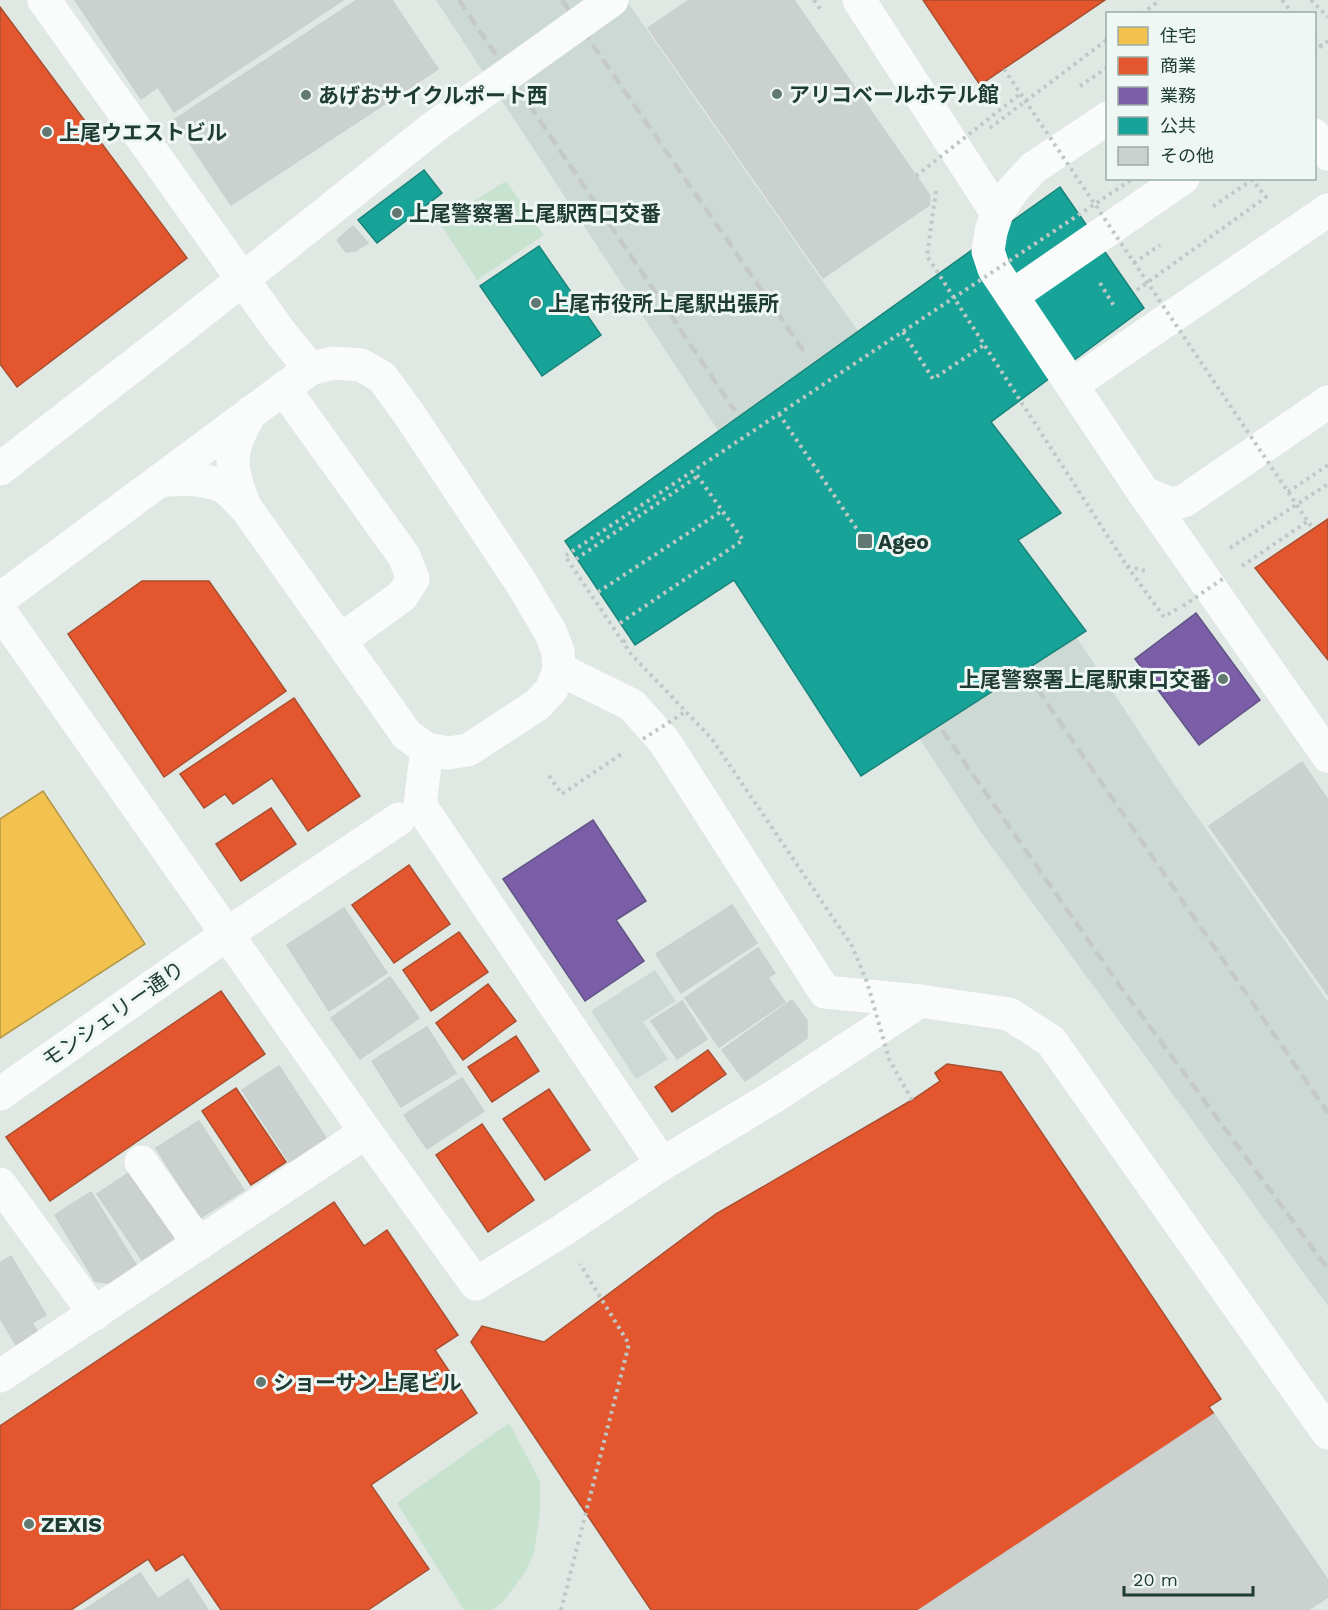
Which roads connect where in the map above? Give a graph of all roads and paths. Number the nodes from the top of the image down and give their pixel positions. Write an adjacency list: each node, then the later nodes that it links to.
1 (44, 0): 31 (street)
2 (612, 0): 38 (street, bridge)
3 (859, 0): 27 (street)
4 (1160, 0): 7 (path)
5 (1282, 0): 8 (path)
6 (1311, 0): 9 (path)
7 (1145, 12)
8 (1291, 12)
9 (1328, 16)
10 (1106, 40): 18 (path)
11 (1328, 40): 13 (path)
12 (1316, 41): 13 (path)
13 (1322, 47): 14 (path)
14 (1316, 51)
15 (1004, 69): 16 (path, bridge)
16 (1020, 94): 21 (path, bridge); 25 (path, bridge)
17 (1106, 119): 27 (street)
18 (989, 134)
19 (1316, 138): 20 (street)
20 (1328, 154)
21 (916, 176)
22 (1131, 180): 25 (path, bridge)
23 (1180, 180): 28 (street)
24 (937, 189): 30 (path)
25 (1096, 206): 29 (path, bridge); 43 (path, bridge)
26 (1328, 210): 32 (street)
27 (997, 213): 28 (street)
28 (1012, 296): 32 (street)
29 (903, 332): 30 (path); 36 (path, bridge)
30 (984, 345): 52 (path)
31 (310, 369): 33 (street); 61 (street)
32 (1072, 385): 44 (street)
33 (284, 389): 35 (street); 59 (street)
34 (1328, 402): 44 (street)
35 (251, 412): 41 (street); 45 (street)
36 (779, 414): 39 (path, bridge); 49 (path)
37 (1328, 465): 43 (path)
38 (0, 469)
39 (694, 471): 40 (path, bridge); 60 (path, bridge)
40 (698, 476): 46 (path); 51 (path)
41 (159, 481): 45 (street); 55 (street)
42 (1328, 484): 50 (path)
43 (1288, 492): 47 (path, bridge)
44 (1144, 493): 66 (street)
45 (246, 508): 59 (street)
46 (722, 511): 54 (path); 57 (path)
47 (1308, 521): 48 (path, bridge); 52 (path, bridge)
48 (1313, 529)
49 (865, 541)
50 (1221, 554)
51 (576, 559)
52 (1127, 566): 53 (path)
53 (1160, 574)
54 (598, 592)
55 (0, 599)
56 (0, 611): 69 (street)
57 (620, 623)
58 (629, 637): 60 (path, bridge)
59 (341, 639): 64 (street)
60 (623, 642): 62 (path, bridge)
61 (559, 669): 64 (street); 70 (street)
62 (685, 712): 63 (path, bridge); 72 (path, bridge)
63 (634, 745)
64 (427, 749): 75 (street)
65 (625, 751): 67 (path)
66 (1328, 756)
67 (549, 776)
68 (399, 819): 69 (street, モンシェリー通り)
69 (227, 934): 71 (street, モンシェリー通り); 73 (street)
70 (920, 1001): 75 (street); 81 (street)
71 (0, 1094)
72 (912, 1100)
73 (366, 1132): 77 (street); 78 (street)
74 (141, 1162): 78 (street)
75 (662, 1164): 77 (street)
76 (0, 1184): 79 (street)
77 (560, 1232): 82 (path)
78 (199, 1244): 79 (street)
79 (95, 1314): 80 (street)
80 (0, 1376)
81 (1328, 1433)
82 (561, 1610)

